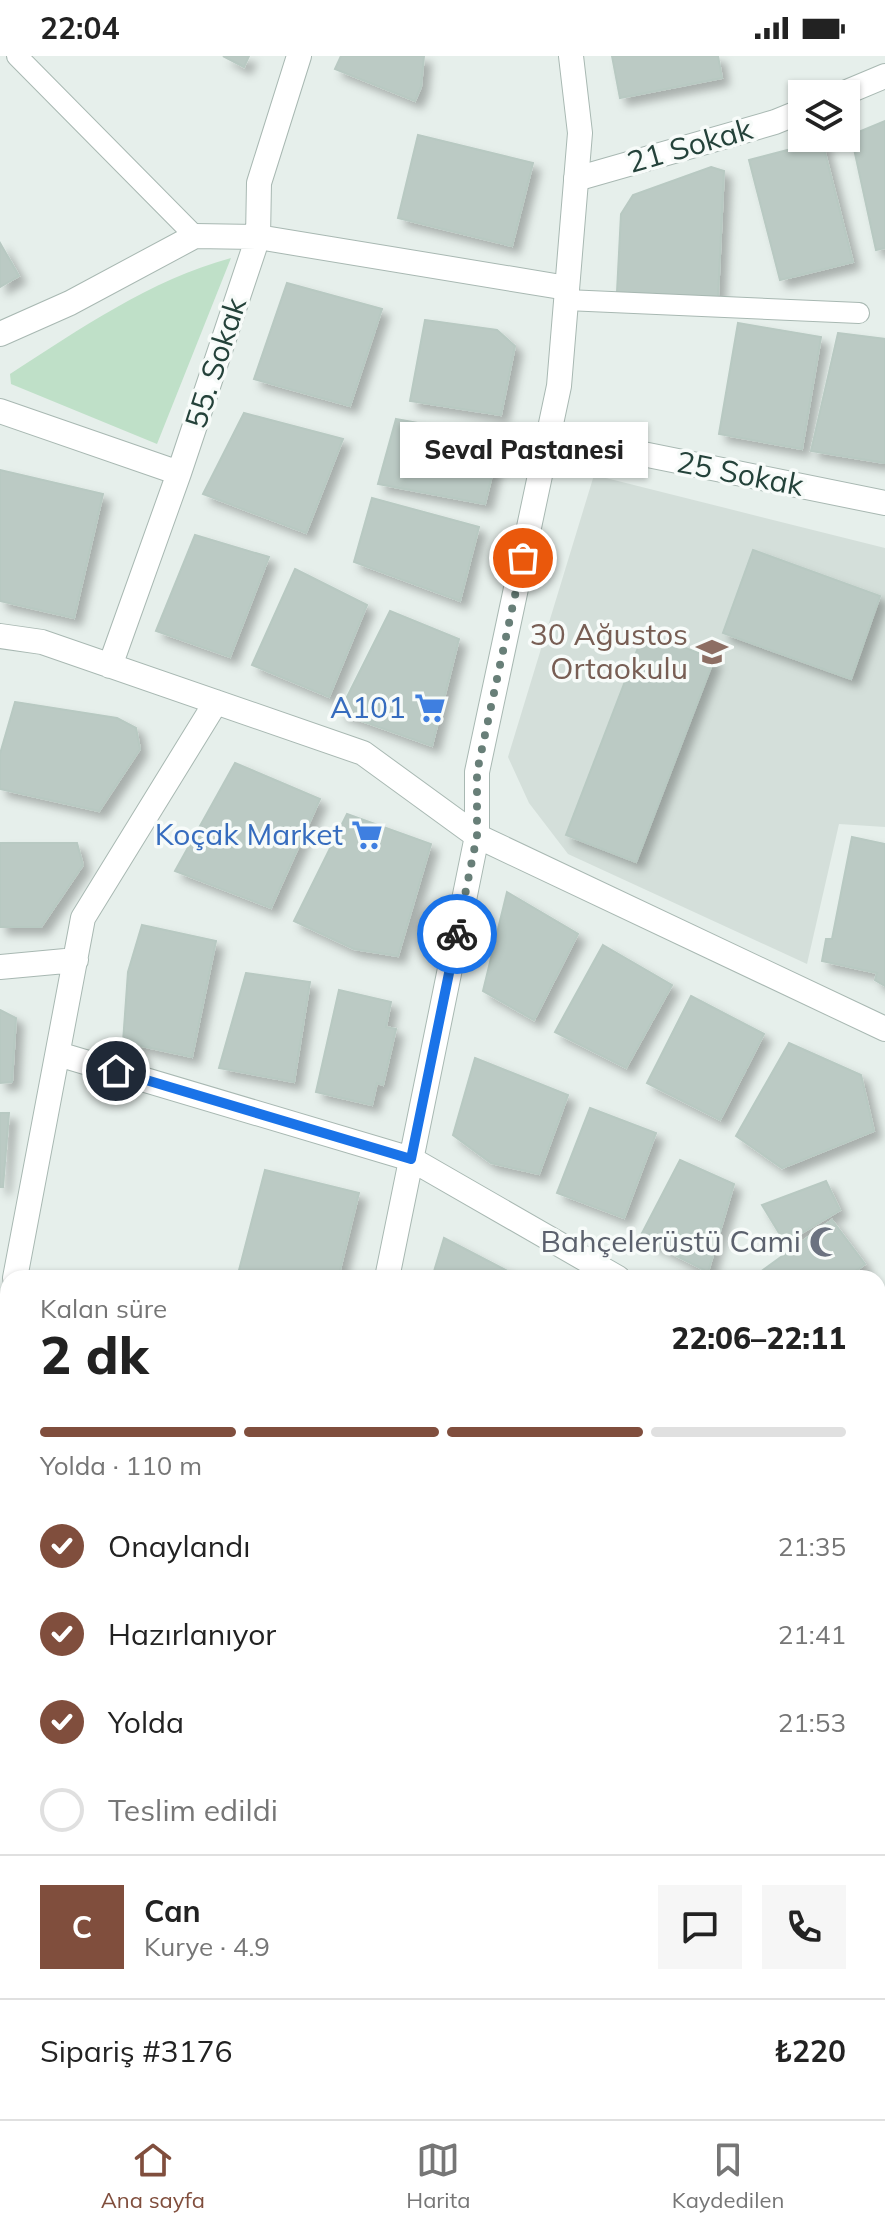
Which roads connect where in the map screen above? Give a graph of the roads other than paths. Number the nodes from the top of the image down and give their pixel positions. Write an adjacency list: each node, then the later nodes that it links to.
1 (17, 56): 8 (lane)
2 (299, 56): 9 (street, 55. Sokak)
3 (571, 56): 7 (street)
4 (885, 76): 5 (street)
5 (860, 86)
6 (788, 117): 7 (street, 21 Sokak)
7 (576, 179): 10 (street)
8 (195, 236): 9 (street); 12 (street)
9 (258, 237): 10 (street); 15 (street, 55. Sokak)
10 (566, 294): 11 (lane); 14 (street)
11 (859, 313)
12 (0, 334)
13 (0, 411): 15 (street)
14 (549, 435): 16 (street, 25 Sokak); 20 (street)
15 (179, 473): 18 (street, 55. Sokak)
16 (885, 503)
17 (0, 636): 18 (street)
18 (110, 666): 19 (street)
19 (216, 702): 20 (street); 21 (street)
20 (477, 836): 23 (street); 25 (street)
21 (76, 960): 22 (street); 24 (street)
22 (0, 967)
23 (885, 1029)
24 (58, 1054): 25 (street); 26 (street)
25 (411, 1159): 27 (street); 28 (street)
26 (17, 1270)
27 (389, 1270)
28 (604, 1270)

